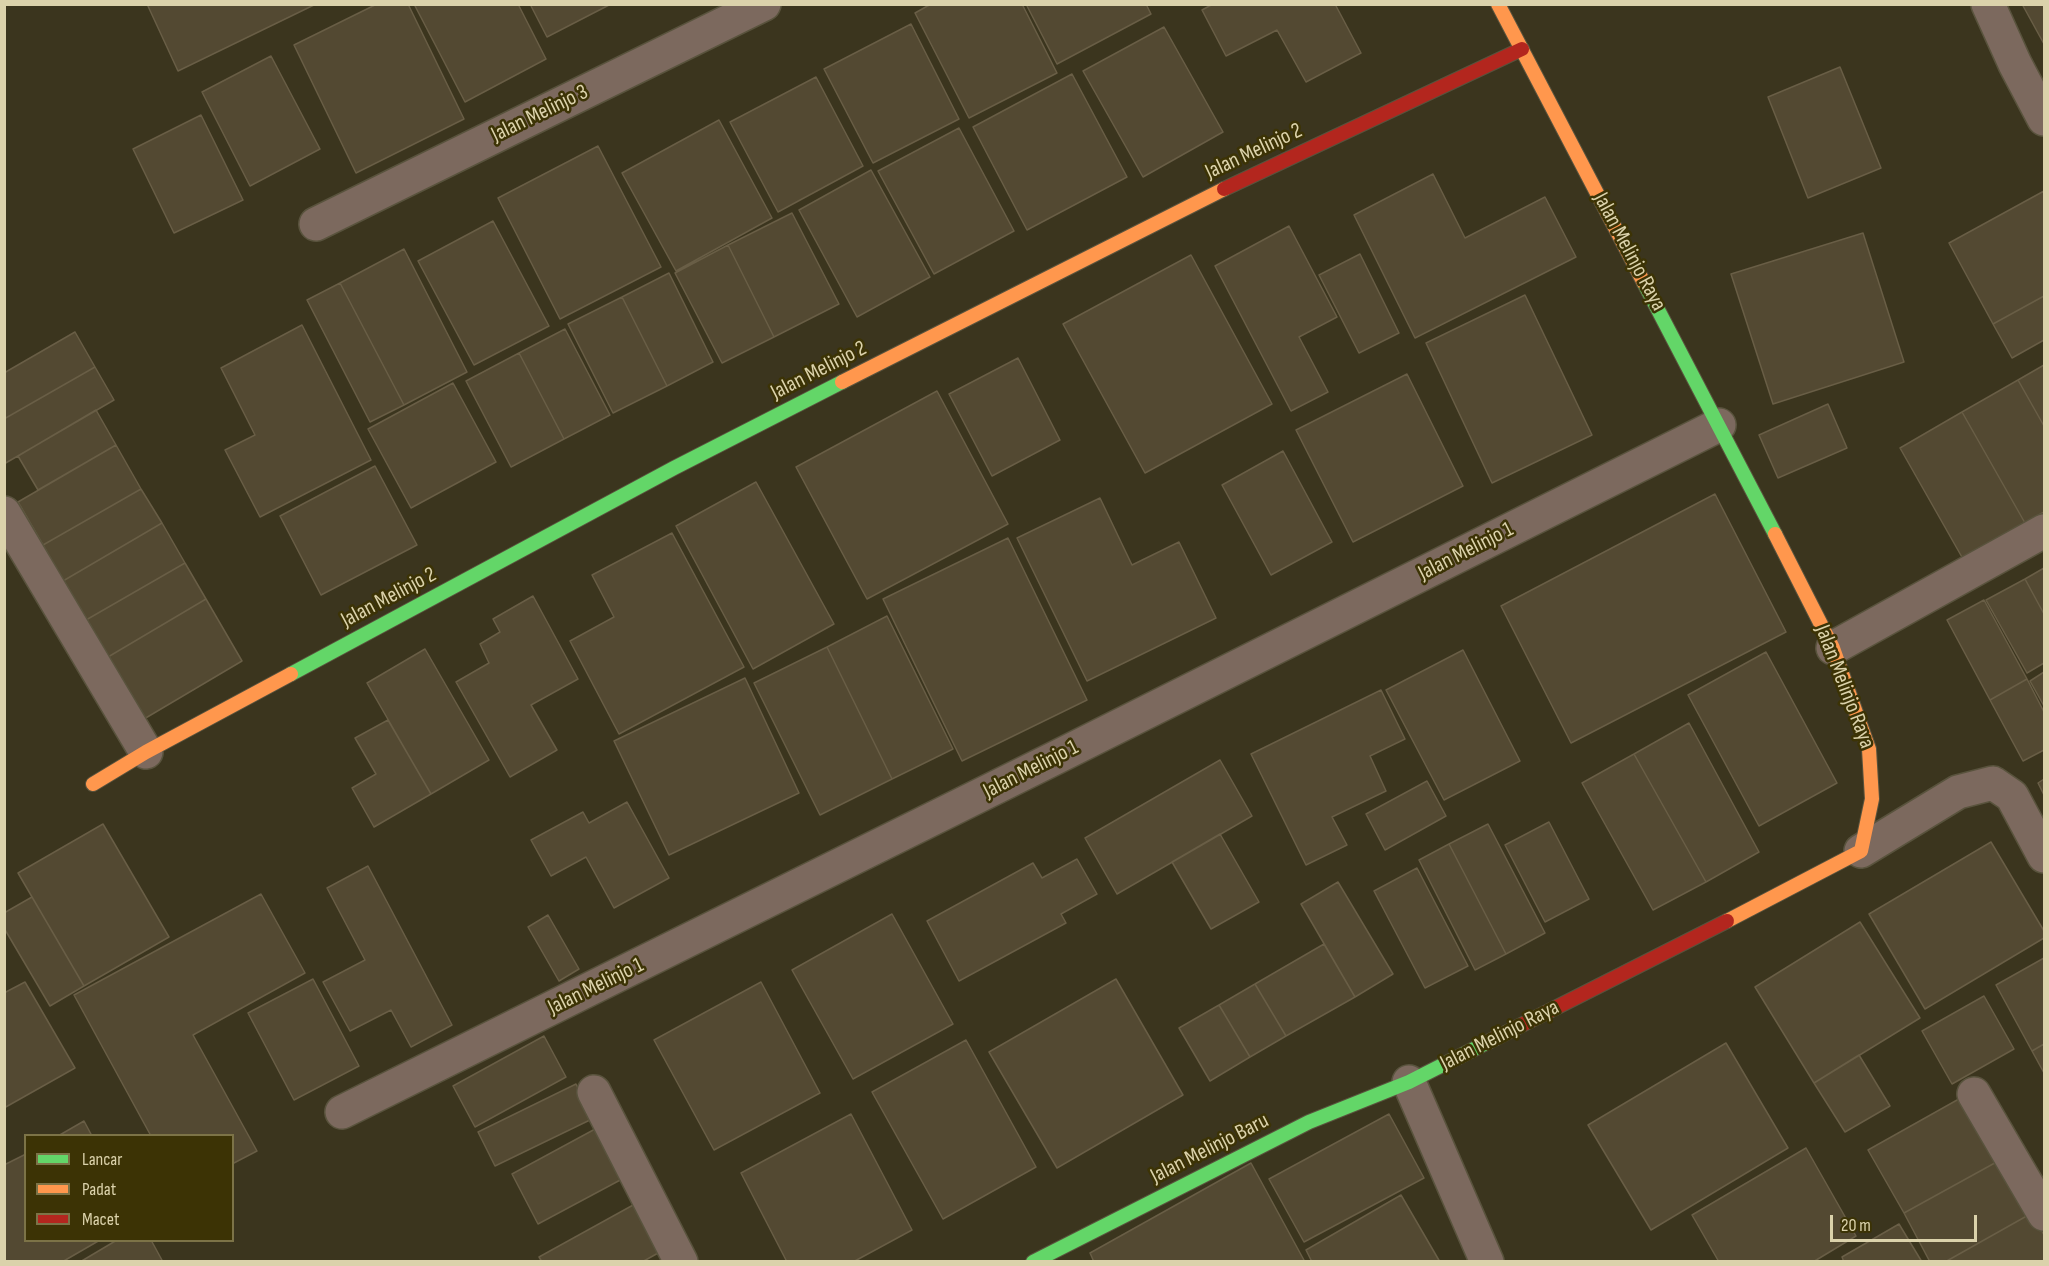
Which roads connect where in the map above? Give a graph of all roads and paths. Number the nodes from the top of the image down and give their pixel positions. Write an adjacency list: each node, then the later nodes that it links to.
1 (764, 4): 6 (street, Jalan Melinjo 3)
2 (1498, 4): 4 (street, Jalan Melinjo Raya)
3 (1988, 4): 5 (street)
4 (1522, 49): 7 (street, Jalan Melinjo Raya); 11 (street, Jalan Melinjo 2)
5 (2044, 119)
6 (316, 224)
7 (1719, 425): 10 (street, Jalan Melinjo Raya); 18 (street, Jalan Melinjo 1)
8 (4, 513): 11 (street)
9 (2044, 531): 10 (street)
10 (1833, 648): 13 (street, Jalan Melinjo Raya)
11 (146, 752): 12 (street, Jalan Melinjo 2)
12 (93, 784)
13 (1861, 851): 14 (street); 15 (street, Jalan Melinjo Raya)
14 (2044, 856)
15 (1409, 1082): 21 (street, Jalan Melinjo Baru); 22 (street)
16 (594, 1092): 20 (street)
17 (1974, 1094): 19 (street)
18 (342, 1112)
19 (2044, 1214)
20 (681, 1262)
21 (1033, 1262)
22 (1487, 1262)

